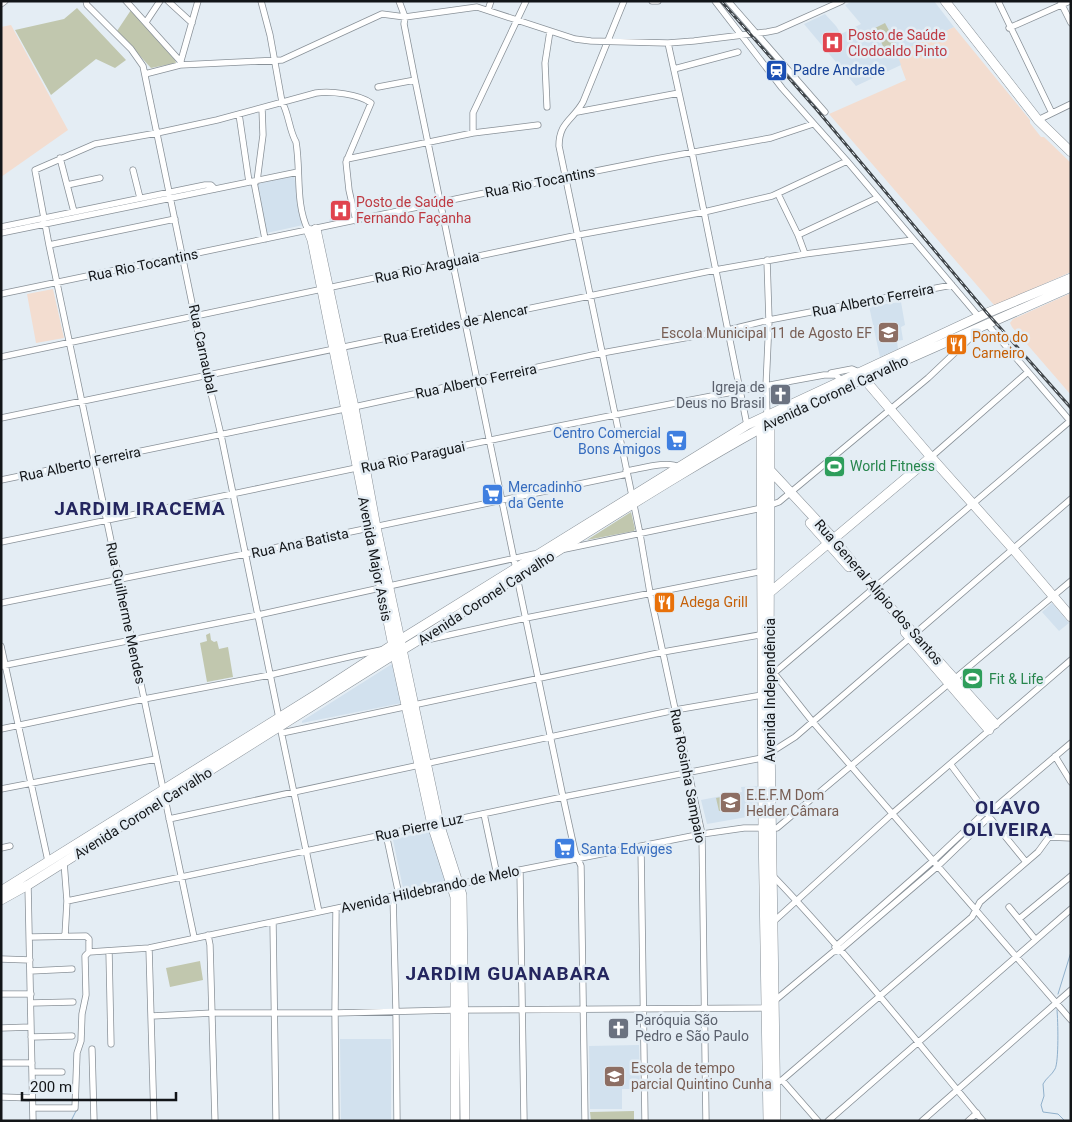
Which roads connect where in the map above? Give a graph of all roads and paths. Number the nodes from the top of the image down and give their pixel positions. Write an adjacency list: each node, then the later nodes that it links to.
1 (5, 1): 21 (street)
2 (86, 1): 38 (street, Rua Carnaubal)
3 (126, 1): 25 (street)
4 (160, 1): 25 (street)
5 (168, 1): 26 (street)
6 (198, 1): 26 (street)
7 (262, 1): 35 (street, Avenida Major Assis)
8 (398, 1): 23 (street)
9 (491, 1): 22 (street)
10 (526, 1): 24 (street)
11 (624, 1): 32 (street, Rua Rosinha Sampaio)
12 (652, 1): 13 (street)
13 (658, 1)
14 (715, 1): 31 (street)
15 (728, 1): 30 (street)
16 (842, 1): 30 (street)
17 (945, 1): 50 (main road)
18 (998, 1): 28 (street)
19 (1070, 1): 20 (street)
20 (1061, 3): 27 (street); 28 (street)
21 (1, 4)
22 (488, 10): 23 (street); 24 (street)
23 (405, 17): 35 (street); 39 (street)
24 (517, 19): 29 (street); 54 (street)
25 (146, 22): 36 (street)
26 (192, 23): 36 (street)
27 (1071, 23)
28 (1010, 28): 48 (street)
29 (550, 30): 32 (street); 44 (street)
30 (756, 34): 31 (street); 47 (street)
31 (742, 36): 33 (street); 51 (street)
32 (608, 41): 33 (street); 46 (street, Rua Rosinha Sampaio)
33 (668, 43): 37 (street)
34 (738, 52): 37 (street)
35 (274, 62): 36 (street); 42 (street, Avenida Major Assis)
36 (180, 63): 38 (street)
37 (674, 70): 41 (street)
38 (145, 74): 53 (street, Rua Carnaubal)
39 (415, 80): 40 (street); 55 (street)
40 (378, 87)
41 (679, 92): 46 (street); 56 (street)
42 (282, 102): 45 (street); 59 (street); 62 (street, Avenida Major Assis)
43 (1071, 104): 48 (street)
44 (547, 107)
45 (262, 108): 49 (street); 65 (street)
46 (577, 112): 64 (street, Rua Rosinha Sampaio)
47 (824, 112)
48 (1052, 113): 50 (street)
49 (238, 114): 53 (street); 65 (street)
50 (1038, 120): 57 (main road)
51 (813, 124): 56 (street, Rua Rio Tocantins); 60 (street)
52 (538, 125): 54 (street)
53 (157, 133): 58 (street); 68 (street, Rua Carnaubal)
54 (473, 133): 55 (street)
55 (428, 143): 59 (street); 71 (street)
56 (692, 152): 64 (street, Rua Rio Tocantins); 73 (street)
57 (1071, 152)
58 (60, 158): 66 (street); 75 (street, Rua Guilherme Mendes)
59 (347, 158): 76 (street)
60 (847, 161): 67 (street, Rua Rio Araguaia); 70 (street)
61 (134, 170): 69 (street)
62 (298, 172): 65 (street); 78 (street, Avenida Major Assis)
63 (100, 178): 66 (street)
64 (566, 178): 71 (street, Rua Rio Tocantins); 80 (street, Rua Rosinha Sampaio)
65 (253, 182): 68 (street); 82 (street)
66 (67, 185): 72 (street)
67 (778, 194): 73 (street, Rua Rio Araguaia); 81 (street)
68 (170, 195): 69 (street); 74 (street, Rua Carnaubal); 75 (street)
69 (140, 198): 72 (street)
70 (877, 198): 81 (street); 83 (street)
71 (441, 202): 76 (street, Rua Rio Tocantins); 88 (street)
72 (74, 212): 75 (street)
73 (704, 212): 80 (street, Rua Rio Araguaia); 89 (street)
74 (175, 219): 84 (street); 86 (street, Rua Carnaubal)
75 (45, 221): 77 (street); 79 (street); 84 (street, Rua Guilherme Mendes)
76 (356, 221): 78 (street, Rua Rio Tocantins)
77 (1, 227)
78 (312, 230): 82 (street, Rua Rio Tocantins); 94 (main road, Avenida Major Assis)
79 (1, 232)
80 (578, 235): 88 (street, Rua Rio Araguaia); 96 (street, Rua Rosinha Sampaio)
81 (798, 235): 85 (street)
82 (265, 240): 86 (street, Rua Rio Tocantins)
83 (914, 240): 85 (street, Rua Eretides de Alencar); 92 (street)
84 (49, 245): 91 (street, Rua Guilherme Mendes)
85 (805, 254): 87 (street, Rua Eretides de Alencar)
86 (183, 257): 91 (street, Rua Rio Tocantins); 97 (street, Rua Carnaubal)
87 (767, 260): 89 (street, Rua Eretides de Alencar); 99 (street, Avenida Independência)
88 (452, 262): 94 (street, Rua Rio Araguaia); 100 (street)
89 (716, 270): 96 (street, Rua Eretides de Alencar); 102 (street)
90 (1071, 278): 98 (main road, Avenida Coronel Carvalho)
91 (58, 283): 95 (street, Rua Rio Tocantins); 103 (street, Rua Guilherme Mendes)
92 (952, 285): 98 (street); 99 (street, Rua Alberto Ferreira)
93 (1071, 287): 101 (main road, Avenida Coronel Carvalho)
94 (325, 289): 97 (street, Rua Rio Araguaia); 104 (main road, Avenida Major Assis)
95 (1, 294)
96 (590, 295): 100 (street, Rua Eretides de Alencar); 105 (street, Rua Rosinha Sampaio)
97 (196, 316): 103 (street, Rua Rio Araguaia); 110 (street, Rua Carnaubal)
98 (979, 317): 109 (main road, Avenida Coronel Carvalho)
99 (769, 320): 102 (street, Rua Alberto Ferreira); 113 (street, Avenida Independência)
100 (465, 322): 104 (street, Rua Eretides de Alencar); 112 (street)
101 (984, 326): 107 (street); 109 (main road, Avenida Coronel Carvalho); 117 (street)
102 (728, 330): 105 (street, Rua Alberto Ferreira); 114 (street)
103 (70, 343): 106 (street, Rua Rio Araguaia); 115 (street, Rua Guilherme Mendes)
104 (337, 349): 110 (street, Rua Eretides de Alencar); 116 (main road, Avenida Major Assis)
105 (602, 353): 112 (street, Rua Alberto Ferreira); 118 (street, Rua Rosinha Sampaio)
106 (1, 357)
107 (1028, 372): 120 (street); 125 (street)
108 (824, 375): 109 (street, Rua Rio Paraguai); 111 (street, Rua Rio Paraguai); 113 (street, Rua Rio Paraguai)
109 (861, 375): 111 (main road, Avenida Coronel Carvalho); 117 (main road); 121 (main road, Avenida Coronel Carvalho)
110 (208, 376): 115 (street, Rua Eretides de Alencar); 123 (street, Rua Carnaubal)
111 (841, 380): 121 (main road, Avenida Coronel Carvalho)
112 (477, 381): 116 (street, Rua Alberto Ferreira); 124 (street)
113 (766, 386): 114 (street, Rua Rio Paraguai); 121 (street, Avenida Independência)
114 (740, 390): 118 (street, Rua Rio Paraguai); 122 (street)
115 (82, 402): 119 (street, Rua Eretides de Alencar); 126 (street, Rua Guilherme Mendes)
116 (349, 408): 123 (street, Rua Alberto Ferreira); 128 (main road, Avenida Major Assis)
117 (890, 409): 125 (main road); 133 (street)
118 (614, 414): 124 (street, Rua Rio Paraguai); 130 (street, Rua Rosinha Sampaio)
119 (1, 418)
120 (1071, 421): 137 (street)
121 (766, 422): 122 (main road, Avenida Coronel Carvalho); 129 (main road, Avenida Independência); 136 (main road, Avenida Coronel Carvalho)
122 (747, 425): 127 (main road, Avenida Coronel Carvalho)
123 (221, 435): 126 (street, Rua Alberto Ferreira); 132 (street, Rua Carnaubal)
124 (490, 441): 128 (street, Rua Rio Paraguai); 135 (street)
125 (931, 457): 137 (main road); 142 (main road)
126 (94, 461): 131 (street, Rua Alberto Ferreira); 139 (street, Rua Guilherme Mendes)
127 (679, 467): 130 (street, Rua Ana Batista); 136 (main road, Avenida Coronel Carvalho)
128 (360, 468): 132 (street, Rua Rio Paraguai); 140 (main road, Avenida Major Assis)
129 (766, 469): 133 (main road, Rua General Alípio dos Santos); 138 (main road, Avenida Independência)
130 (626, 472): 135 (street, Rua Ana Batista); 136 (street, Rua Rosinha Sampaio)
131 (1, 480)
132 (233, 495): 139 (street, Rua Rio Paraguai); 147 (street, Rua Carnaubal)
133 (789, 495): 138 (street); 142 (main road, Rua General Alípio dos Santos)
134 (1071, 499): 144 (street, Rua Pierre Luz)
135 (501, 500): 140 (street, Rua Ana Batista); 148 (street)
136 (633, 500): 141 (street, Rua Rosinha Sampaio); 145 (main road, Avenida Coronel Carvalho); 146 (main road, Avenida Coronel Carvalho)
137 (972, 504): 144 (main road); 154 (street)
138 (766, 507): 141 (street); 149 (main road, Avenida Independência)
139 (106, 520): 143 (street, Rua Rio Paraguai); 151 (street, Rua Guilherme Mendes)
140 (373, 528): 147 (street, Rua Ana Batista); 153 (main road, Avenida Major Assis)
141 (640, 534): 145 (street); 155 (street, Rua Rosinha Sampaio)
142 (831, 541): 154 (main road, Rua General Alípio dos Santos); 156 (main road)
143 (1, 542)
144 (1013, 549): 157 (main road); 164 (street, Rua Pierre Luz)
145 (561, 550): 150 (main road, Avenida Coronel Carvalho)
146 (544, 552): 148 (street); 150 (main road, Avenida Coronel Carvalho)
147 (245, 554): 151 (street, Rua Ana Batista); 160 (street, Rua Carnaubal)
148 (514, 558): 150 (street); 153 (street)
149 (766, 571): 155 (street); 156 (main road, Avenida Independência); 158 (main road, Avenida Independência)
150 (517, 573): 162 (street); 166 (main road, Avenida Coronel Carvalho); 168 (main road, Avenida Coronel Carvalho)
151 (119, 580): 159 (street, Rua Ana Batista); 165 (street, Rua Guilherme Mendes)
152 (1071, 581): 157 (street)
153 (385, 587): 160 (street); 168 (main road, Avenida Major Assis)
154 (872, 590): 164 (main road, Rua General Alípio dos Santos); 172 (street)
155 (650, 593): 162 (street); 169 (street, Rua Rosinha Sampaio)
156 (770, 593): 158 (main road); 163 (main road, Avenida Independência)
157 (1053, 597): 161 (main road); 175 (street)
158 (762, 599): 163 (main road, Avenida Independência)
159 (1, 603)
160 (258, 615): 165 (street); 173 (street, Rua Carnaubal)
161 (1071, 617)
162 (526, 618): 166 (street); 174 (street)
163 (766, 634): 169 (street); 172 (main road, Avenida Independência); 176 (main road, Avenida Independência)
164 (912, 636): 175 (main road, Rua General Alípio dos Santos); 180 (street, Rua Pierre Luz)
165 (132, 641): 171 (street); 177 (street, Rua Guilherme Mendes)
166 (416, 642): 168 (main road, Avenida Coronel Carvalho)
167 (1, 646): 171 (street)
168 (395, 648): 173 (street); 178 (main road, Avenida Major Assis); 182 (main road, Avenida Coronel Carvalho)
169 (663, 652): 174 (street); 179 (street, Rua Rosinha Sampaio)
170 (1071, 660): 183 (street)
171 (3, 666): 181 (street)
172 (772, 675): 180 (street); 187 (main road, Avenida Independência)
173 (270, 676): 177 (street); 182 (street, Rua Carnaubal)
174 (538, 678): 178 (street); 185 (street)
175 (952, 682): 183 (main road, Rua General Alípio dos Santos); 192 (street)
176 (762, 696): 179 (street); 189 (main road, Avenida Independência)
177 (144, 699): 181 (street); 190 (street, Rua Guilherme Mendes)
178 (410, 706): 182 (street); 191 (main road, Avenida Major Assis)
179 (675, 710): 185 (street); 194 (street, Rua Rosinha Sampaio)
180 (812, 721): 187 (street, Rua Pierre Luz); 192 (street)
181 (20, 725): 184 (street); 196 (street)
182 (280, 726): 198 (street, Rua Carnaubal); 199 (main road, Avenida Coronel Carvalho)
183 (992, 727): 193 (street)
184 (1, 729)
185 (550, 737): 191 (street); 200 (street)
186 (1071, 743): 188 (street)
187 (771, 753): 189 (street, Rua Pierre Luz); 206 (main road, Avenida Independência)
188 (1055, 756): 195 (street); 202 (street)
189 (762, 758): 194 (street, Rua Pierre Luz); 206 (main road, Avenida Independência)
190 (156, 759): 196 (street); 199 (street, Rua Guilherme Mendes)
191 (422, 764): 198 (street); 205 (main road, Avenida Major Assis)
192 (851, 765): 201 (street); 206 (street)
193 (951, 765): 201 (street); 202 (street)
194 (690, 772): 200 (street, Rua Pierre Luz); 208 (street, Rua Rosinha Sampaio)
195 (1071, 782)
196 (31, 784): 197 (street); 215 (street)
197 (1, 789)
198 (295, 791): 204 (street); 213 (street, Rua Carnaubal)
199 (164, 795): 204 (street, Rua Guilherme Mendes); 215 (main road, Avenida Coronel Carvalho); 216 (main road, Avenida Coronel Carvalho)
200 (562, 797): 203 (street, Rua Pierre Luz); 214 (street)
201 (893, 813): 218 (street); 230 (street)
202 (989, 813): 217 (street); 218 (street)
203 (484, 814): 205 (street, Rua Pierre Luz); 220 (street)
204 (169, 819): 221 (street, Rua Guilherme Mendes)
205 (435, 824): 207 (street, Rua Pierre Luz); 225 (main road, Avenida Major Assis)
206 (767, 828): 208 (street, Avenida Hildebrando de Melo); 222 (main road, Avenida Independência)
207 (386, 834): 213 (street, Rua Pierre Luz); 227 (street)
208 (702, 834): 211 (street, Avenida Hildebrando de Melo); 262 (street, Rua Rosinha Sampaio)
209 (1071, 838): 217 (street)
210 (10, 846): 212 (street)
211 (641, 847): 214 (street, Avenida Hildebrando de Melo); 261 (street)
212 (1, 848)
213 (307, 850): 221 (street, Rua Pierre Luz); 235 (street, Rua Carnaubal)
214 (579, 859): 219 (street, Avenida Hildebrando de Melo); 264 (street)
215 (48, 861): 226 (main road, Avenida Coronel Carvalho)
216 (64, 862): 224 (main road, Avenida Coronel Carvalho); 229 (street)
217 (1026, 862): 233 (street)
218 (936, 863): 233 (street); 245 (street)
219 (520, 870): 220 (street, Avenida Hildebrando de Melo); 266 (street)
220 (497, 875): 225 (street, Avenida Hildebrando de Melo)
221 (181, 876): 229 (street, Rua Pierre Luz); 242 (street, Rua Guilherme Mendes)
222 (768, 876): 230 (street); 238 (main road, Avenida Independência)
223 (1071, 876): 236 (street)
224 (28, 885): 228 (main road, Avenida Coronel Carvalho); 241 (street)
225 (456, 885): 227 (street, Avenida Hildebrando de Melo); 265 (main road, Avenida Major Assis)
226 (1, 891)
227 (396, 896): 232 (street, Avenida Hildebrando de Melo); 267 (street)
228 (1, 900)
229 (66, 901): 240 (street)
230 (796, 901): 238 (street); 245 (street)
231 (1009, 906): 236 (street)
232 (336, 909): 235 (street, Avenida Hildebrando de Melo); 269 (street)
233 (976, 909): 248 (street); 256 (street)
234 (1071, 909): 243 (street)
235 (320, 912): 237 (street, Avenida Hildebrando de Melo)
236 (1019, 919): 243 (street)
237 (273, 922): 239 (street, Avenida Hildebrando de Melo); 268 (street)
238 (769, 923): 258 (main road, Avenida Independência); 263 (main road, Avenida Independência)
239 (208, 935): 242 (street, Avenida Hildebrando de Melo); 270 (street)
240 (65, 936): 241 (street); 247 (street)
241 (30, 937): 250 (street)
242 (194, 938): 244 (street, Avenida Hildebrando de Melo)
243 (1035, 939): 248 (street)
244 (149, 948): 246 (street, Avenida Hildebrando de Melo); 271 (street)
245 (838, 948): 256 (street); 258 (street)
246 (109, 951): 247 (street, Avenida Hildebrando de Melo); 278 (street)
247 (89, 952): 289 (street)
248 (1016, 956): 259 (street); 277 (street)
249 (1, 959): 250 (street)
250 (30, 960): 252 (street)
251 (72, 969): 252 (street)
252 (30, 970): 255 (street)
253 (1071, 990): 259 (street)
254 (1, 994): 255 (street)
255 (31, 994): 260 (street)
256 (880, 996): 277 (street); 284 (street)
257 (73, 1002): 260 (street)
258 (774, 1002): 263 (street); 284 (main road, Avenida Independência)
259 (1056, 1002): 272 (street); 285 (street)
260 (31, 1003): 273 (street)
261 (643, 1008): 262 (street); 264 (street); 302 (street)
262 (704, 1008): 263 (street); 303 (street, Rua Rosinha Sampaio)
263 (766, 1008): 284 (main road, Avenida Independência)
264 (585, 1009): 266 (street); 301 (street)
265 (459, 1010): 266 (street); 267 (street); 288 (main road, Avenida Major Assis)
266 (522, 1010): 300 (street)
267 (396, 1012): 269 (street); 297 (street)
268 (274, 1013): 269 (street); 270 (street); 295 (street)
269 (335, 1013): 296 (street)
270 (213, 1014): 271 (street); 294 (street)
271 (152, 1016): 293 (street)
272 (1071, 1020)
273 (31, 1027): 274 (street); 276 (street)
274 (1, 1028)
275 (72, 1036): 276 (street)
276 (31, 1037): 281 (street)
277 (920, 1042): 285 (street); 307 (street)
278 (111, 1044)
279 (92, 1049): 292 (street)
280 (1, 1063): 281 (street)
281 (32, 1063): 282 (street)
282 (33, 1072): 283 (street); 287 (street)
283 (62, 1072)
284 (775, 1083): 304 (main road, Avenida Independência); 305 (main road, Avenida Independência); 306 (street)
285 (958, 1090): 290 (street); 308 (street)
286 (1, 1097): 287 (street)
287 (32, 1098): 289 (street)
288 (460, 1100): 298 (main road, Avenida Major Assis); 299 (main road, Avenida Major Assis)
289 (33, 1108): 291 (street)
290 (977, 1113): 309 (street); 310 (street)
291 (33, 1121)
292 (94, 1121)
293 (154, 1121)
294 (215, 1121)
295 (276, 1121)
296 (336, 1121)
297 (397, 1121)
298 (455, 1121)
299 (465, 1121)
300 (524, 1121)
301 (585, 1121)
302 (645, 1121)
303 (706, 1121)
304 (768, 1121)
305 (776, 1121)
306 (818, 1121)
307 (828, 1121)
308 (922, 1121)
309 (968, 1121)
310 (983, 1121)

